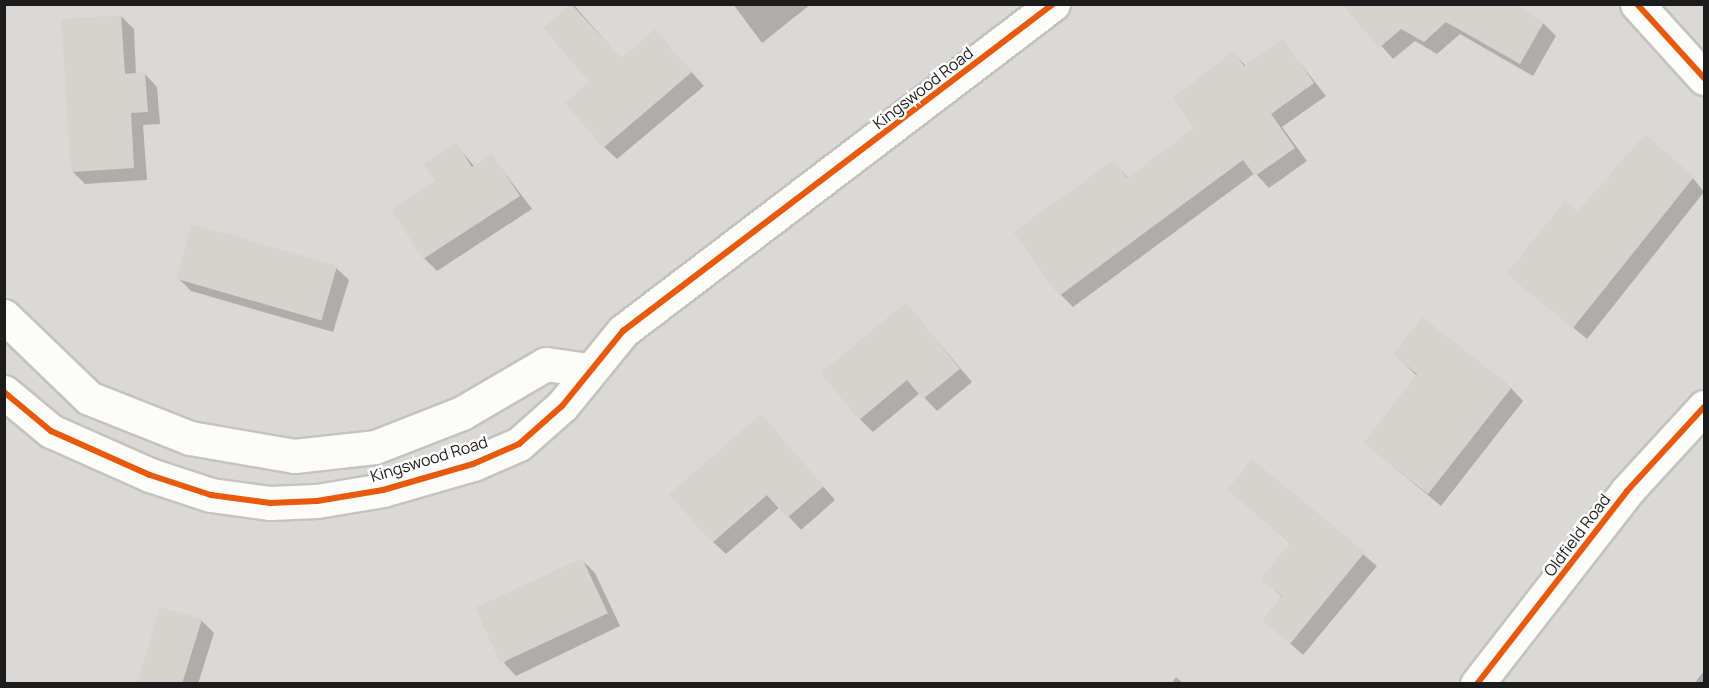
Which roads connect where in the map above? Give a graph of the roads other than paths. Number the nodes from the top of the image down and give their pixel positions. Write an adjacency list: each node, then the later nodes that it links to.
1 (1053, 4): 5 (street, Kingswood Road)
2 (1637, 4): 3 (street)
3 (1704, 78)
4 (4, 316): 5 (street, Kingswood Road)
5 (587, 370): 6 (street, Kingswood Road)
6 (4, 392)
7 (1704, 407): 8 (street, Oldfield Road)
8 (1477, 684)

